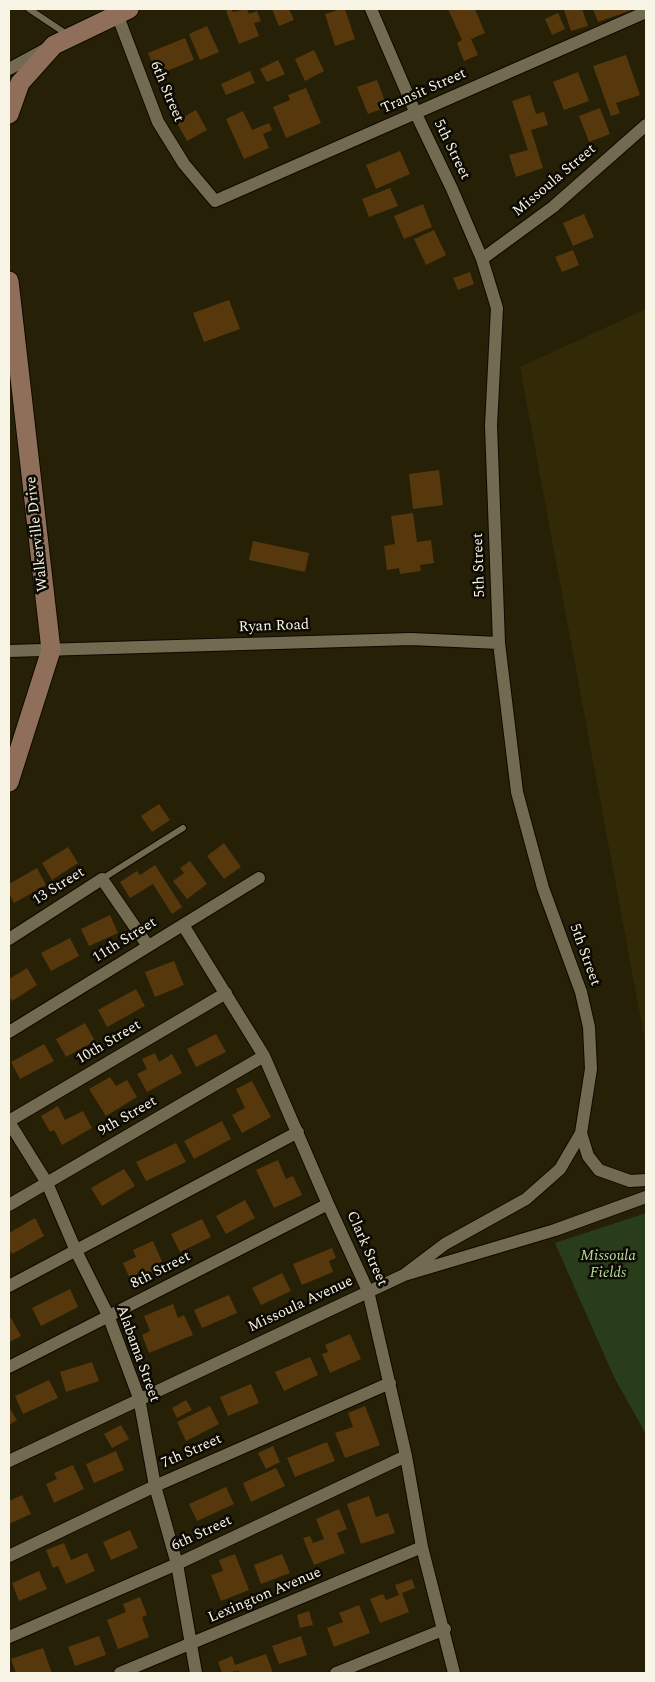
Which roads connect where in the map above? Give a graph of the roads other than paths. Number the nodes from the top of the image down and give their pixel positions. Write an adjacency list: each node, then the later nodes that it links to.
1 (29, 9): 5 (lane)
2 (371, 9): 8 (street, 5th Street)
3 (123, 11): 5 (street); 10 (street, 6th Street)
4 (646, 12): 8 (street, Transit Street)
5 (62, 41): 6 (street); 7 (street)
6 (9, 69)
7 (9, 114)
8 (416, 114): 10 (street, Transit Street); 11 (street, 5th Street)
9 (646, 125): 11 (street, Missoula Street)
10 (214, 201)
11 (482, 259): 13 (street, 5th Street)
12 (9, 281): 14 (street, Walkerville Drive)
13 (499, 643): 14 (street, Ryan Road); 29 (street, 5th Street)
14 (51, 650): 15 (street, Ryan Road); 16 (street, Walkerville Drive)
15 (9, 651)
16 (15, 744): 17 (street, Walkerville Drive)
17 (9, 782)
18 (183, 828): 20 (lane)
19 (259, 878): 21 (street, 11th Street)
20 (102, 879): 22 (street, 13 Street); 23 (street)
21 (183, 925): 23 (street, 11th Street); 24 (street, Clark Street)
22 (9, 939)
23 (148, 946): 25 (street, 11th Street)
24 (226, 993): 26 (street, Clark Street); 27 (street, 10th Street)
25 (9, 1032)
26 (264, 1056): 28 (street, Clark Street); 31 (street, 9th Street)
27 (9, 1122): 31 (street, Alabama Street)
28 (298, 1132): 33 (street, Clark Street); 35 (street)
29 (581, 1133): 30 (street, 5th Street); 36 (street, 5th Street)
30 (646, 1180)
31 (47, 1183): 34 (street, 9th Street); 35 (street, Alabama Street)
32 (646, 1197): 36 (street, Missoula Avenue)
33 (328, 1204): 38 (street, Clark Street); 39 (street, 8th Street)
34 (9, 1205)
35 (76, 1251): 37 (street); 39 (street, Alabama Street)
36 (404, 1275): 38 (street, Missoula Avenue)
37 (9, 1286)
38 (368, 1292): 41 (street, Clark Street); 42 (street, Missoula Avenue)
39 (108, 1315): 40 (street, 8th Street); 42 (street, Alabama Street)
40 (9, 1367)
41 (390, 1383): 43 (street, Clark Street); 45 (street, 7th Street)
42 (139, 1398): 44 (street, Missoula Avenue); 45 (street, Alabama Street)
43 (406, 1456): 46 (street, Clark Street); 48 (street, 6th Street)
44 (9, 1461)
45 (155, 1486): 47 (street, 7th Street); 48 (street, Alabama Street)
46 (422, 1547): 49 (street, Clark Street); 51 (street, Lexington Avenue)
47 (9, 1556)
48 (176, 1564): 50 (street, 6th Street); 51 (street, Alabama Street)
49 (445, 1629): 54 (street); 55 (street, Clark Street)
50 (9, 1637)
51 (192, 1644): 52 (street, Lexington Avenue); 53 (street, Alabama Street)
52 (120, 1673)
53 (196, 1673)
54 (336, 1673)
55 (454, 1673)

